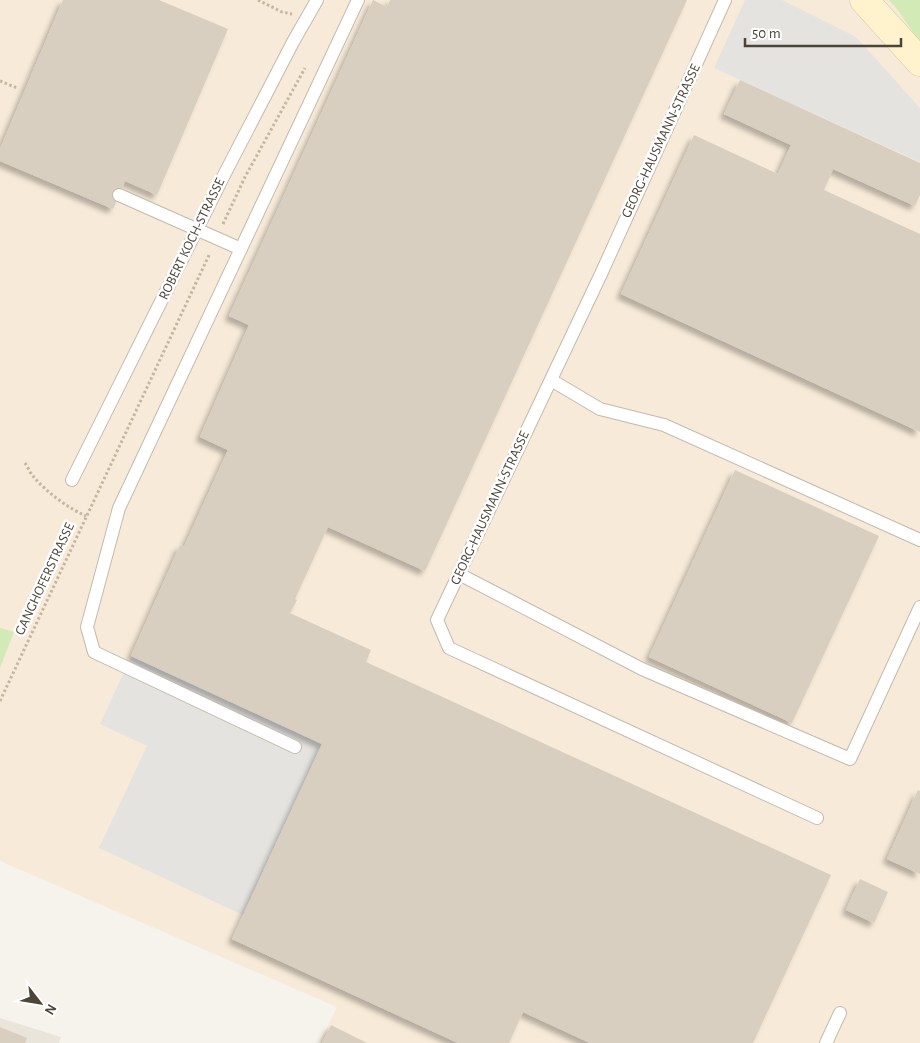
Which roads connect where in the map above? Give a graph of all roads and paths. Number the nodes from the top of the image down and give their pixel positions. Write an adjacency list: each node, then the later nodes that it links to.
1 (258, 0): 6 (path)
2 (317, 0): 6 (lane, ROBERT KOCH-STRASSE)
3 (358, 0): 12 (lane)
4 (725, 0): 13 (lane, GEORG-HAUSMANN-STRASSE)
5 (864, 0): 7 (main road)
6 (307, 17): 11 (lane, ROBERT KOCH-STRASSE)
7 (920, 62)
8 (0, 81): 9 (path)
9 (17, 88)
10 (119, 195): 11 (lane)
11 (197, 230): 12 (lane); 15 (lane, ROBERT KOCH-STRASSE)
12 (241, 249): 22 (lane)
13 (551, 380): 18 (lane); 19 (lane, GEORG-HAUSMANN-STRASSE)
14 (25, 463): 17 (path)
15 (72, 480)
16 (97, 492): 17 (path, GANGHOFERSTRASSE)
17 (86, 516): 21 (path, GANGHOFERSTRASSE)
18 (920, 540)
19 (459, 574): 20 (lane); 23 (lane, GEORG-HAUSMANN-STRASSE)
20 (920, 607)
21 (0, 701)
22 (295, 747)
23 (817, 818)
24 (840, 1013): 25 (lane)
25 (826, 1043)

